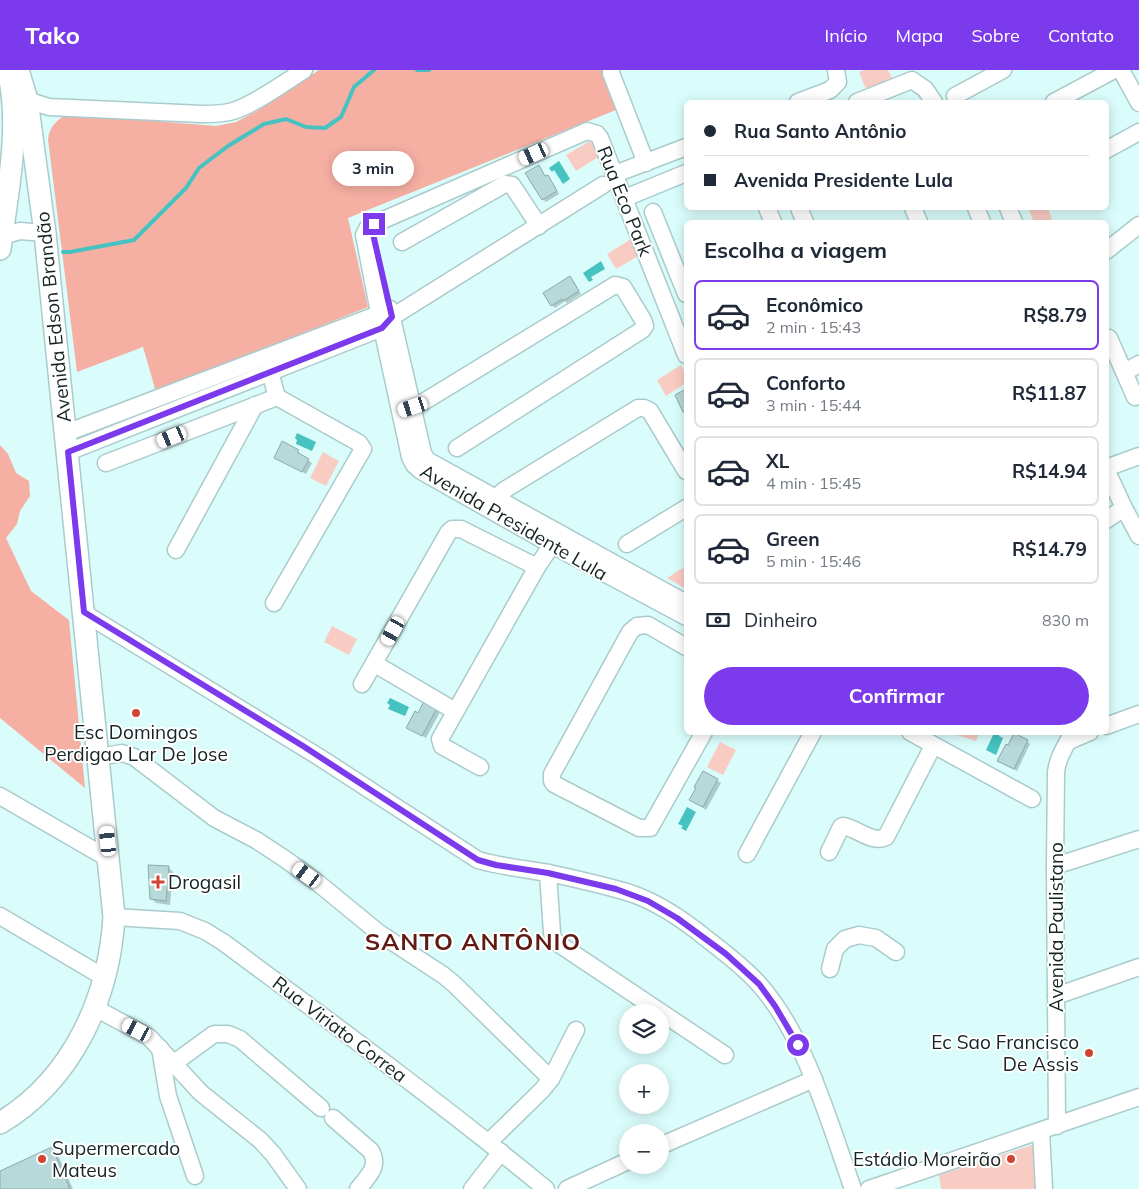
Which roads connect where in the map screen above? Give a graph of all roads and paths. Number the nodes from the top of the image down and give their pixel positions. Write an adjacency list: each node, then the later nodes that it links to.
1 (8, 70): 22 (main road)
2 (18, 70): 10 (main road, Avenida Edson Brandão)
3 (304, 70): 16 (street)
4 (611, 70): 23 (street)
5 (836, 70): 11 (street)
6 (1003, 70): 9 (street)
7 (1114, 70): 14 (street)
8 (1121, 70): 15 (street)
9 (955, 96)
10 (26, 100): 16 (street); 18 (main road, Avenida Edson Brandão)
11 (803, 100)
12 (863, 100): 13 (street)
13 (933, 100)
14 (1058, 100)
15 (1139, 103)
16 (58, 107): 18 (street)
17 (0, 115): 22 (street)
18 (32, 130): 32 (main road, Avenida Edson Brandão)
19 (1139, 132): 21 (street)
20 (684, 148): 23 (street)
21 (1109, 148)
22 (12, 151): 27 (main road)
23 (646, 163): 25 (street)
24 (684, 174): 26 (street)
25 (609, 179): 26 (street, Rua Eco Park); 29 (street, Rua Eco Park); 31 (street)
26 (625, 198): 39 (street, Rua Eco Park)
27 (6, 203): 32 (main road); 34 (main road)
28 (653, 212): 36 (street)
29 (374, 224): 37 (street, Avenida Presidente Lula)
30 (1139, 225): 35 (street)
31 (538, 226): 33 (street); 37 (street)
32 (45, 233): 34 (street); 47 (main road, Avenida Edson Brandão)
33 (402, 242)
34 (1, 243)
35 (1109, 249)
36 (684, 289)
37 (384, 320): 41 (street); 42 (street); 46 (street, Avenida Presidente Lula)
38 (1109, 338): 40 (street)
39 (684, 350)
40 (1132, 368): 44 (street)
41 (270, 372): 42 (street); 43 (street)
42 (186, 397): 47 (street)
43 (277, 397): 45 (street); 64 (street)
44 (1135, 397)
45 (255, 404): 50 (street); 61 (street)
46 (406, 409): 48 (street); 54 (street, Avenida Presidente Lula)
47 (67, 443): 65 (main road, Avenida Edson Brandão)
48 (456, 448)
49 (1139, 456): 51 (street)
50 (106, 463)
51 (1109, 467)
52 (684, 468): 54 (street)
53 (1109, 475): 55 (street)
54 (492, 503): 59 (street, Avenida Presidente Lula)
55 (1124, 508): 57 (street); 58 (street)
56 (684, 509): 60 (street)
57 (1109, 518)
58 (1139, 536)
59 (556, 539): 62 (street); 63 (street, Avenida Presidente Lula); 66 (street, Avenida Presidente Lula)
60 (627, 544)
61 (176, 550)
62 (537, 567): 68 (street); 70 (street)
63 (684, 602)
64 (274, 603)
65 (84, 612): 78 (main road, Avenida Edson Brandão); 87 (street)
66 (684, 616)
67 (684, 646): 73 (street)
68 (375, 664): 69 (street); 70 (street)
69 (362, 684)
70 (455, 711): 79 (street)
71 (1139, 714): 72 (street)
72 (1109, 725)
73 (702, 735)
74 (811, 735): 84 (street)
75 (915, 735): 77 (street)
76 (1071, 736): 86 (street, Avenida Paulistano)
77 (933, 746): 81 (street); 83 (street)
78 (99, 757): 85 (main road, Avenida Edson Brandão); 101 (street)
79 (480, 767)
80 (0, 796): 85 (street)
81 (1032, 798)
82 (1139, 839): 86 (street)
83 (830, 852)
84 (747, 854)
85 (110, 859): 89 (main road, Avenida Edson Brandão)
86 (1055, 866): 94 (street, Avenida Paulistano)
87 (548, 873): 98 (street); 100 (street)
88 (0, 916): 93 (street)
89 (114, 918): 93 (main road, Avenida Edson Brandão); 107 (street, Rua Viriato Correa)
90 (896, 952): 92 (street)
91 (1139, 967): 94 (street)
92 (830, 969)
93 (105, 978): 95 (main road, Avenida Edson Brandão)
94 (1056, 996): 104 (street, Avenida Paulistano)
95 (95, 1008): 97 (street); 103 (main road, Avenida Edson Brandão)
96 (576, 1030): 101 (street)
97 (160, 1048): 99 (street); 109 (street)
98 (725, 1055)
99 (174, 1063): 110 (street); 111 (street)
100 (814, 1078): 106 (street); 115 (street)
101 (551, 1079): 107 (street)
102 (1139, 1097): 104 (street)
103 (0, 1123)
104 (1057, 1126): 105 (street)
105 (1041, 1130): 116 (street); 117 (street)
106 (669, 1142)
107 (495, 1147): 112 (street); 113 (street, Rua Viriato Correa)
108 (619, 1165): 114 (street)
109 (195, 1176)
110 (298, 1189)
111 (358, 1189)
112 (472, 1189)
113 (546, 1189)
114 (567, 1189)
115 (853, 1189)
116 (869, 1189)
117 (1044, 1189)

